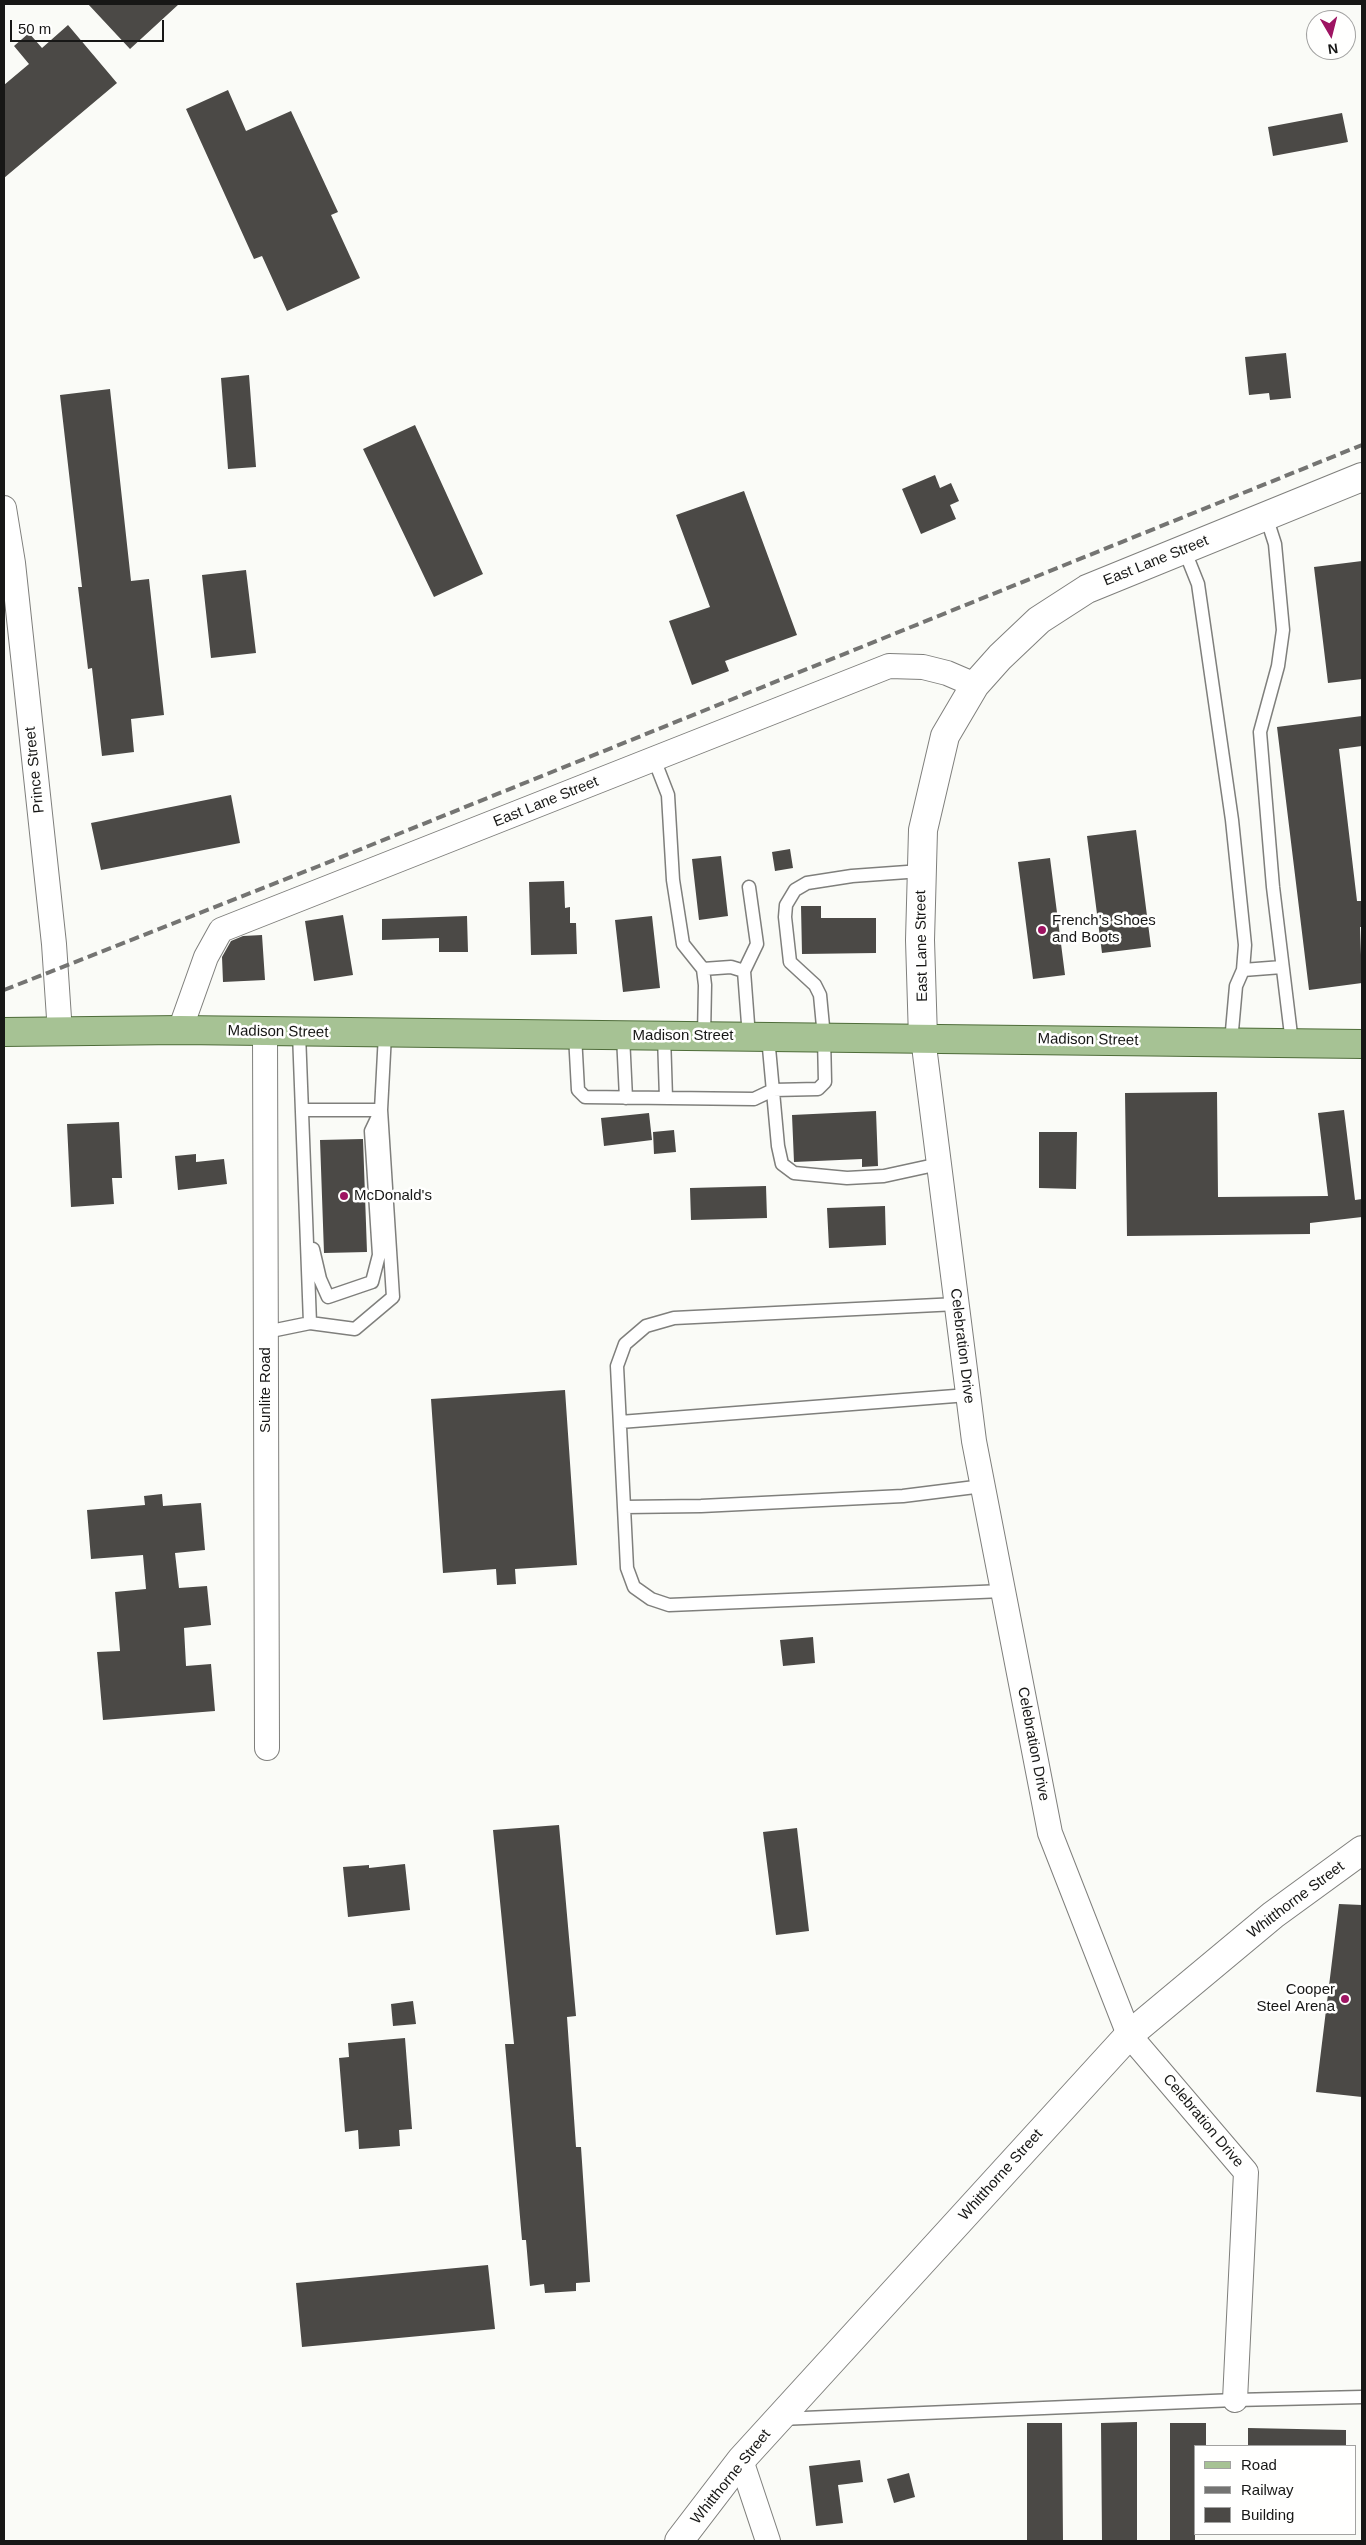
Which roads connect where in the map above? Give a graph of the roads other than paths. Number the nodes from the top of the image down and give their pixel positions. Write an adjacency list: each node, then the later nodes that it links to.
1 (1362, 477): 3 (street, East Lane Street)
2 (4, 508): 16 (street, Prince Street)
3 (1266, 516): 4 (street, East Lane Street); 9 (lane)
4 (1184, 549): 5 (street, East Lane Street); 11 (lane)
5 (975, 685): 6 (street, East Lane Street); 7 (street, East Lane Street)
6 (654, 759): 10 (lane); 13 (street, East Lane Street)
7 (922, 871): 24 (lane); 25 (street, East Lane Street)
8 (749, 887): 12 (lane)
9 (1282, 967): 11 (lane); 27 (lane)
10 (703, 969): 12 (lane); 22 (lane)
11 (1243, 970): 26 (lane)
12 (744, 971): 23 (lane)
13 (180, 1030): 15 (main road, Madison Street); 16 (main road, Madison Street)
14 (4, 1032): 16 (main road, Madison Street)
15 (265, 1032): 17 (main road, Madison Street); 38 (street, Sunlite Road)
16 (60, 1033)
17 (299, 1033): 18 (main road, Madison Street); 32 (lane)
18 (384, 1034): 19 (main road, Madison Street); 33 (lane)
19 (575, 1035): 20 (main road, Madison Street); 30 (lane)
20 (623, 1036): 21 (main road, Madison Street); 30 (lane)
21 (664, 1036): 22 (main road, Madison Street); 31 (lane)
22 (704, 1036): 23 (main road, Madison Street)
23 (758, 1036): 24 (main road, Madison Street); 29 (lane)
24 (824, 1037): 25 (main road, Madison Street); 29 (lane)
25 (924, 1038): 26 (main road, Madison Street); 34 (street, Celebration Drive)
26 (1231, 1042): 27 (main road, Madison Street)
27 (1292, 1043): 28 (main road, Madison Street)
28 (1362, 1044)
29 (773, 1090): 31 (lane); 34 (lane)
30 (626, 1098): 31 (lane)
31 (666, 1098)
32 (303, 1110): 33 (lane); 35 (lane)
33 (381, 1110): 35 (lane); 37 (lane)
34 (939, 1164): 36 (street, Celebration Drive)
35 (307, 1225): 37 (lane)
36 (957, 1304): 39 (street, Celebration Drive); 40 (lane)
37 (310, 1322): 38 (lane)
38 (266, 1332): 44 (street, Sunlite Road)
39 (968, 1395): 40 (lane); 41 (street, Celebration Drive)
40 (620, 1422): 42 (lane)
41 (982, 1486): 42 (lane); 43 (street, Celebration Drive)
42 (624, 1507): 43 (lane)
43 (1003, 1591): 46 (street, Celebration Drive)
44 (268, 1748)
45 (1362, 1850): 46 (street, Whitthorne Street)
46 (1129, 2035): 48 (street, Celebration Drive); 49 (street, Whitthorne Street)
47 (1362, 2397): 48 (lane)
48 (1235, 2400): 49 (lane)
49 (779, 2419): 50 (street, Whitthorne Street)
50 (741, 2460): 51 (street, Whitthorne Street); 52 (street)
51 (679, 2541)
52 (768, 2541)

